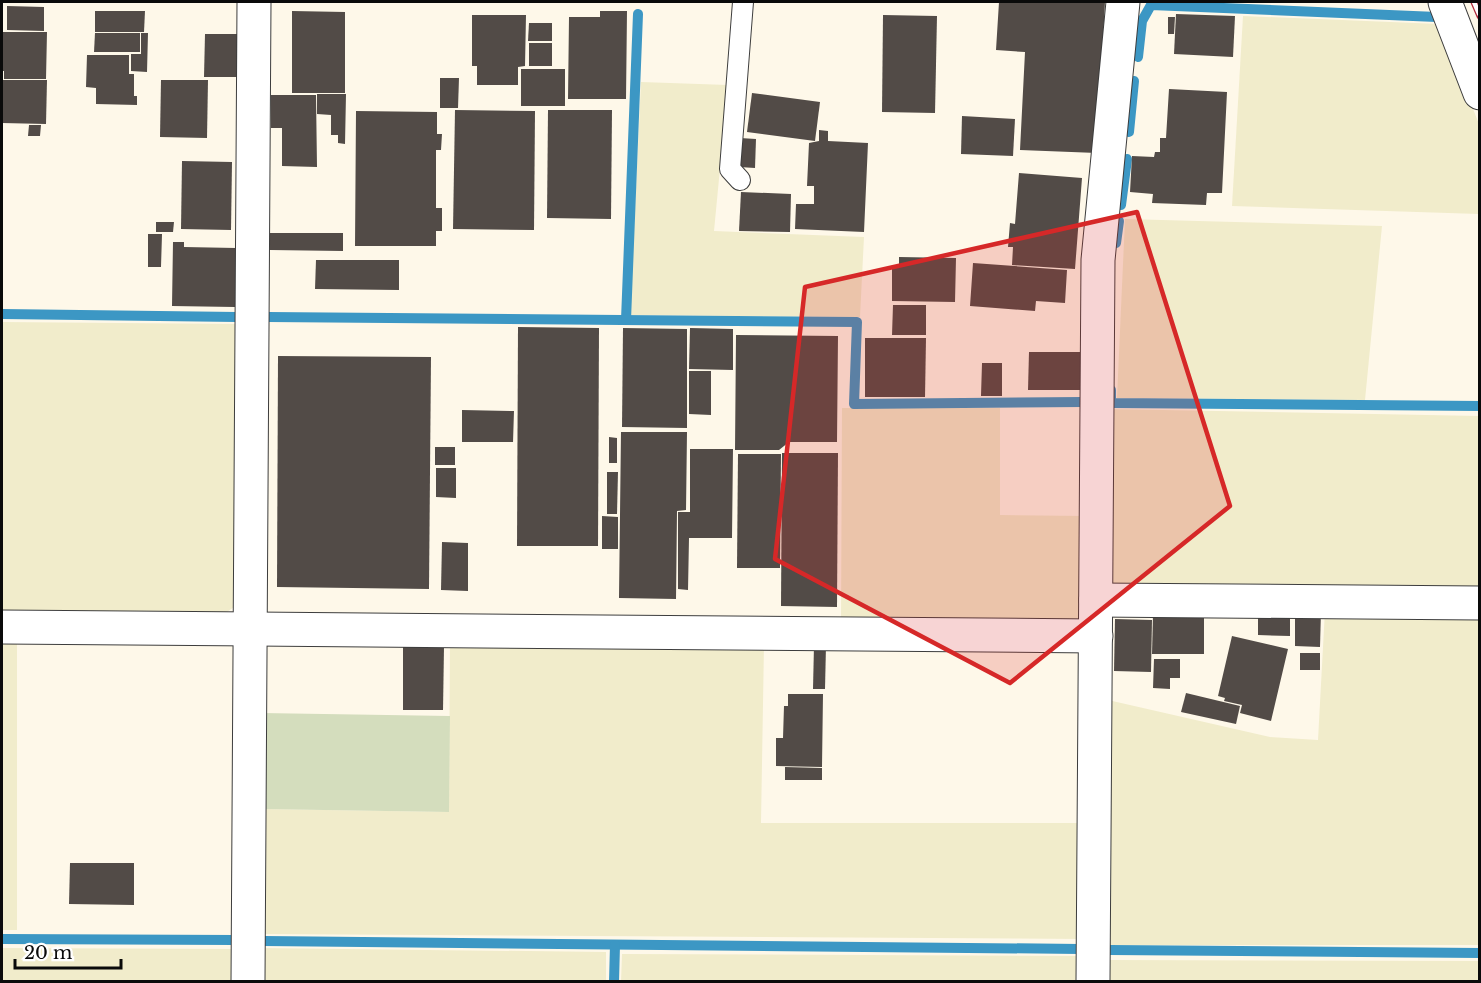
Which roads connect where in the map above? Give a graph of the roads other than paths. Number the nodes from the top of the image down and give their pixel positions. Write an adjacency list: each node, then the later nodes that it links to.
1 (254, 2): 10 (street)
2 (743, 2): 6 (lane)
3 (1122, 2): 7 (street)
4 (1445, 2): 5 (street)
5 (1479, 93)
6 (740, 180)
7 (1096, 600): 8 (street); 11 (street)
8 (1479, 603)
9 (2, 627): 10 (street)
10 (250, 628): 11 (street); 12 (street)
11 (1096, 636): 13 (street)
12 (248, 981)
13 (1093, 981)

